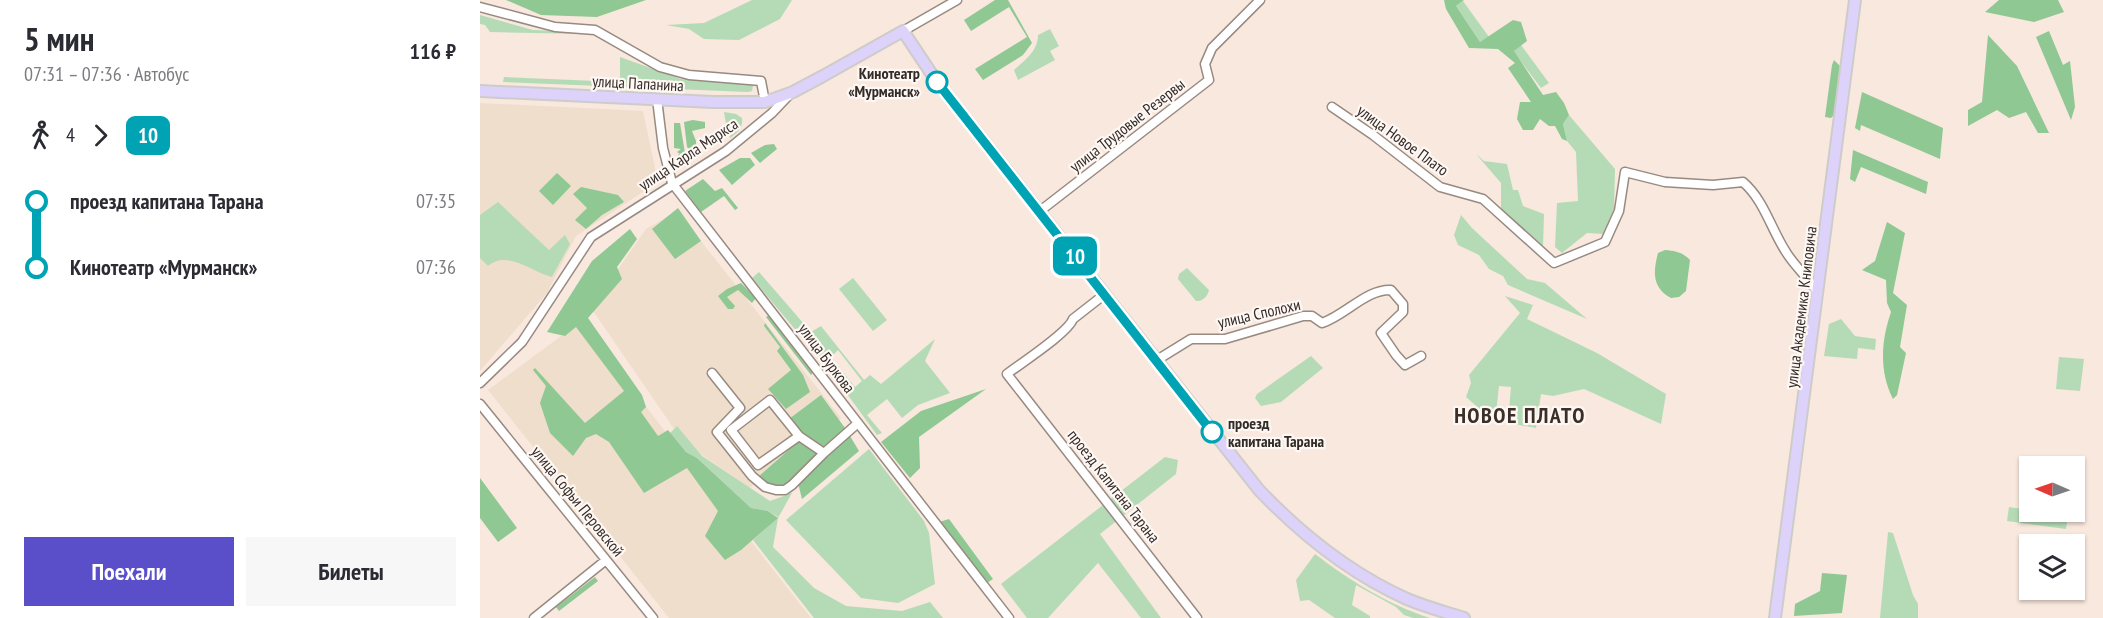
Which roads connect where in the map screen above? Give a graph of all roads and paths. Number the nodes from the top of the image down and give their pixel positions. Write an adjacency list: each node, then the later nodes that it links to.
1 (957, 0): 5 (street, улица Карла Маркса)
2 (1260, 0): 12 (street, улица Трудовые Резервы)
3 (1854, 0): 14 (main road, улица Академика Книповича)
4 (480, 7): 9 (street)
5 (903, 31): 7 (main road, улица Карла Маркса); 12 (main road)
6 (480, 91): 8 (main road, улица Папанина)
7 (793, 92): 9 (main road, улица Папанина); 11 (street, улица Карла Маркса)
8 (657, 99): 9 (main road, улица Папанина); 11 (street, улица Буркова)
9 (765, 102)
10 (1332, 107): 14 (street, улица Новое Плато)
11 (672, 183): 18 (street, улица Карла Маркса); 20 (street, улица Буркова)
12 (1040, 211): 13 (main road)
13 (1105, 294): 16 (main road); 27 (street, проезд Капитана Тарана)
14 (1818, 294): 29 (main road, улица Академика Книповича)
15 (1421, 356): 16 (street, улица Сполохи)
16 (1157, 360): 28 (main road)
17 (712, 373): 22 (street)
18 (480, 383)
19 (480, 404): 23 (street, улица Софьи Перовской)
20 (858, 423): 22 (street); 26 (street, улица Буркова)
21 (799, 436): 21 (street); 22 (street)
22 (824, 453)
23 (606, 560): 24 (street); 25 (street, улица Софьи Перовской)
24 (534, 618)
25 (653, 618)
26 (1009, 618)
27 (1197, 618)
28 (1464, 618)
29 (1775, 618)

